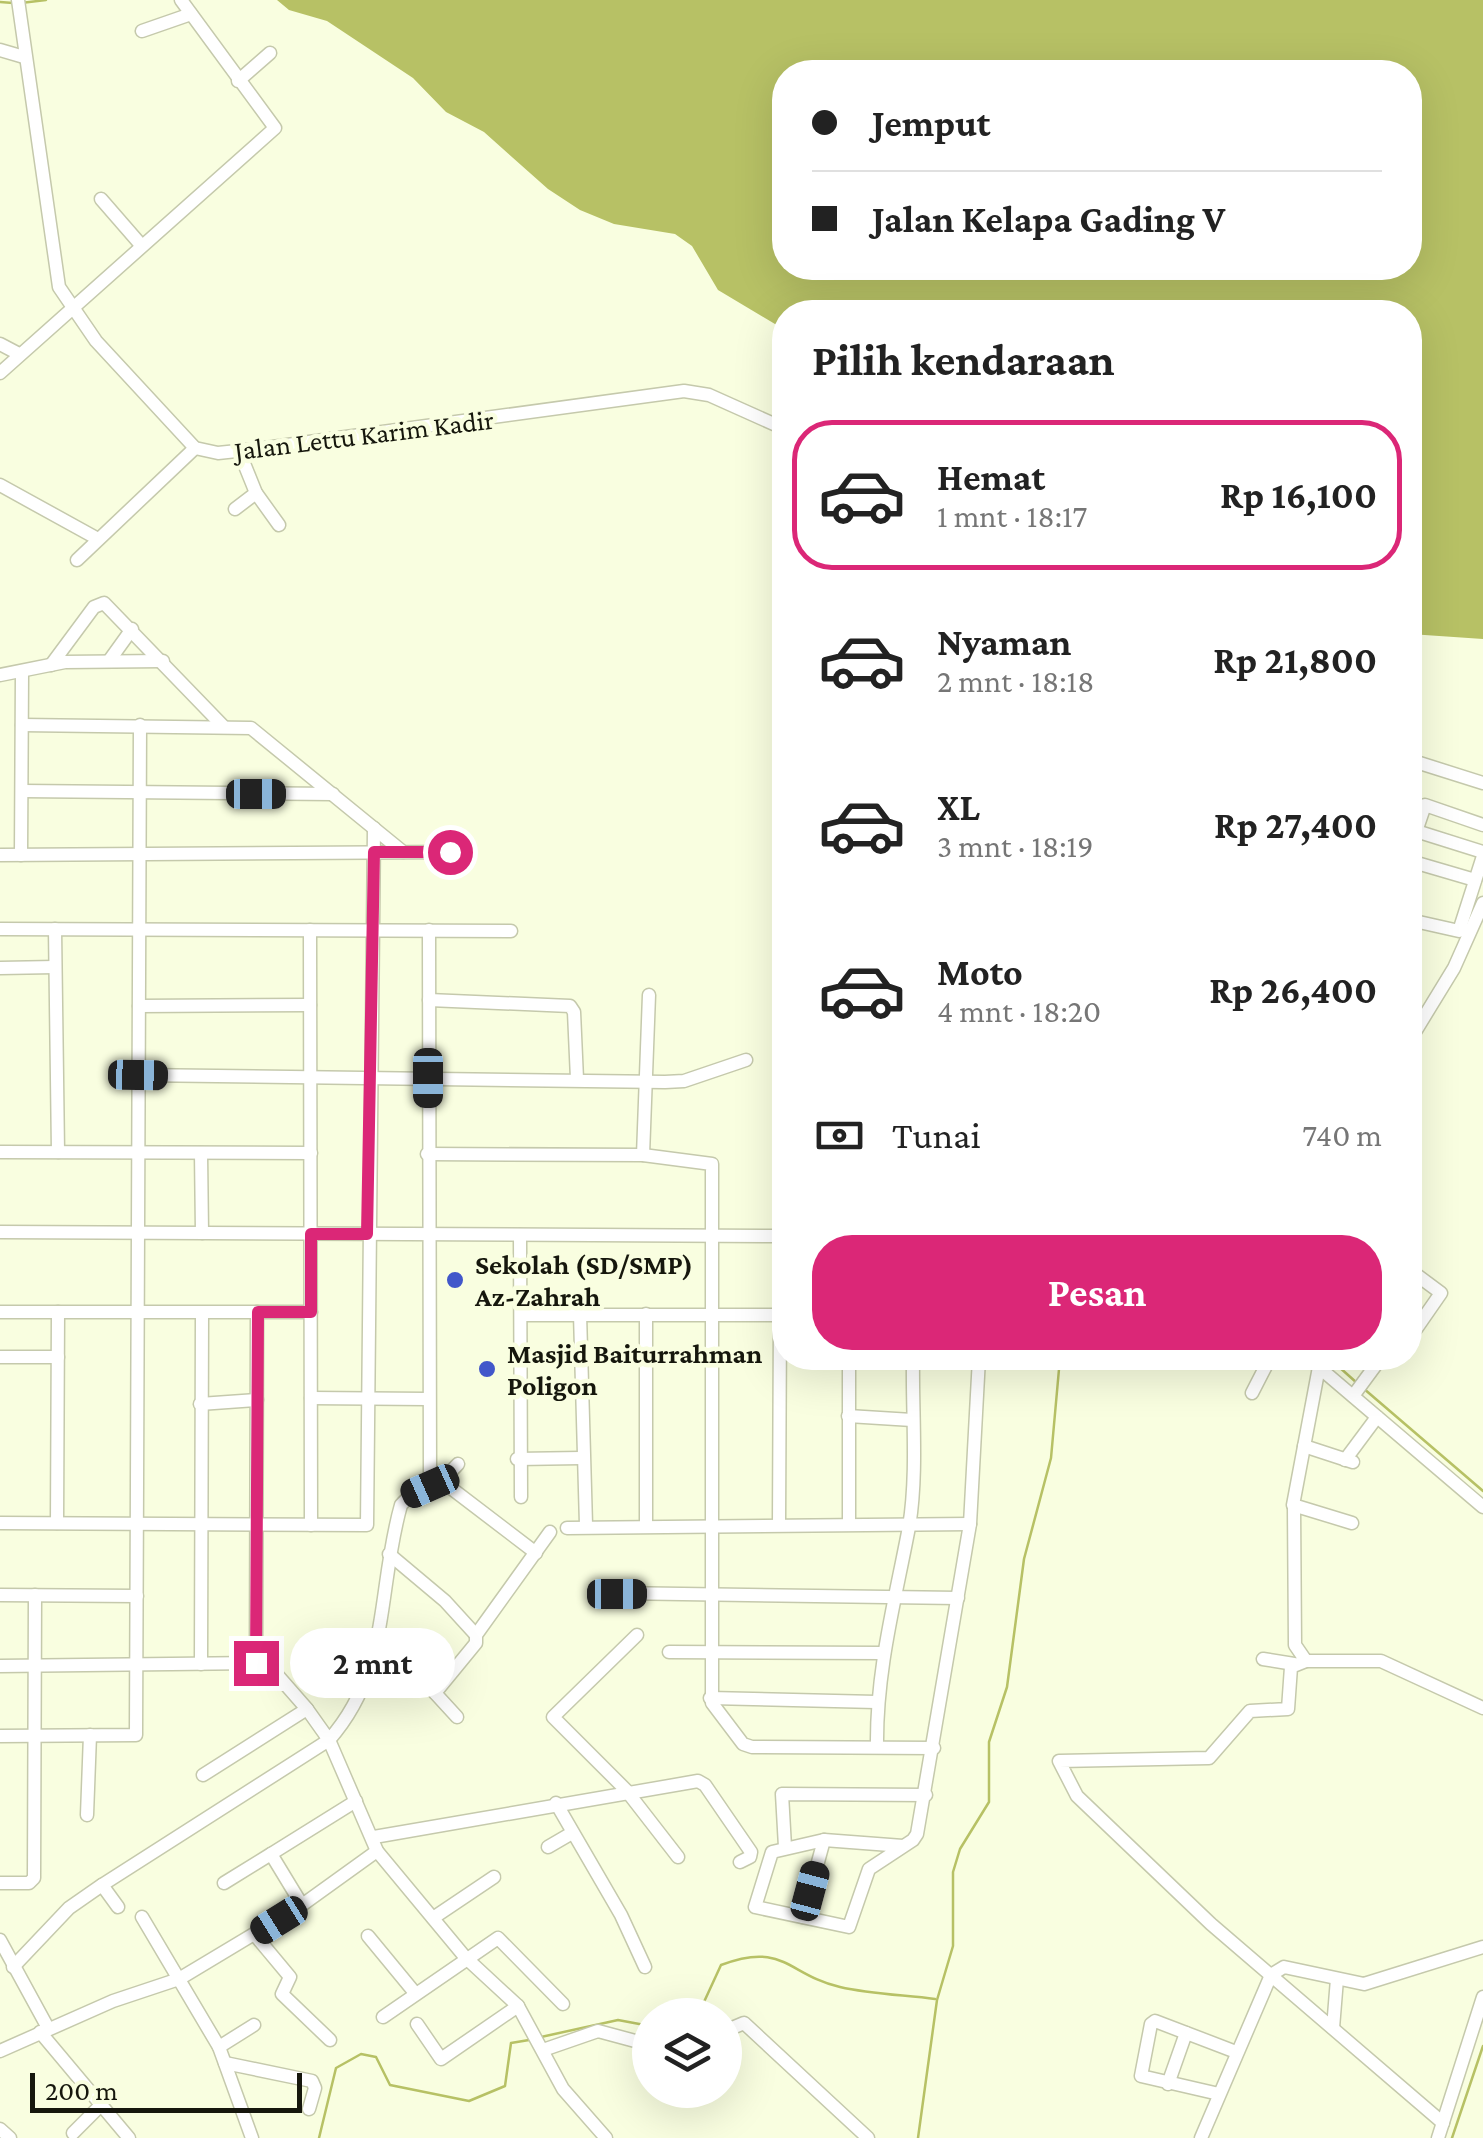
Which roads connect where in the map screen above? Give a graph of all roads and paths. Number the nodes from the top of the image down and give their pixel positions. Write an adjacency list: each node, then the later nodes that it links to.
1 (181, 0): 3 (street)
2 (18, 6): 7 (street, Jalan Lettu Karim Kadir)
3 (191, 14): 4 (street); 8 (street)
4 (142, 31)
5 (0, 50): 7 (street)
6 (270, 54): 8 (street)
7 (24, 57): 11 (street, Jalan Lettu Karim Kadir)
8 (238, 81): 10 (street)
9 (101, 199): 10 (street)
10 (142, 245): 11 (street)
11 (70, 309): 13 (street); 16 (street, Jalan Lettu Karim Kadir)
12 (0, 344): 13 (street)
13 (19, 354): 14 (street)
14 (0, 373)
15 (772, 424): 17 (street, Jalan Lettu Karim Kadir)
16 (195, 448): 17 (street, Jalan Lettu Karim Kadir); 22 (street)
17 (239, 451): 19 (street)
18 (0, 485): 22 (street)
19 (256, 494): 20 (street); 21 (street)
20 (235, 510)
21 (279, 525)
22 (98, 539): 23 (street)
23 (77, 560)
24 (132, 629): 25 (street); 26 (street); 27 (street)
25 (109, 661): 26 (street); 27 (street)
26 (163, 661): 32 (street)
27 (50, 666): 28 (street)
28 (22, 672): 29 (street); 30 (street)
29 (0, 675)
30 (22, 725): 31 (street); 35 (street)
31 (140, 725): 32 (street); 36 (street)
32 (223, 726): 37 (street)
33 (1422, 764): 34 (street)
34 (1483, 784)
35 (22, 791): 36 (street); 45 (street)
36 (140, 792): 37 (street); 46 (street)
37 (333, 794): 40 (street)
38 (1422, 814): 39 (street)
39 (1483, 824)
40 (374, 828): 42 (street); 43 (street)
41 (1422, 833): 47 (street)
42 (374, 852): 43 (street); 46 (street); 57 (street)
43 (403, 852): 44 (street)
44 (450, 852)
45 (21, 854): 46 (street); 48 (street)
46 (140, 854): 55 (street)
47 (1483, 854): 50 (street)
48 (0, 855)
49 (1422, 865): 50 (street)
50 (1475, 880): 52 (street)
51 (1483, 903): 66 (street)
52 (1422, 923)
53 (0, 929): 54 (street)
54 (55, 929): 55 (street); 60 (street)
55 (139, 929): 56 (street); 65 (street)
56 (310, 930): 57 (street); 64 (street)
57 (373, 930): 58 (street); 70 (street)
58 (429, 930): 59 (street); 63 (street)
59 (511, 931)
60 (56, 967): 61 (street); 75 (street)
61 (0, 968)
62 (649, 994): 73 (street)
63 (428, 1000): 71 (street); 72 (street)
64 (310, 1005): 65 (street); 69 (street)
65 (138, 1006): 68 (street)
66 (1422, 1020)
67 (746, 1060): 73 (street)
68 (138, 1075): 69 (street); 76 (street)
69 (310, 1077): 70 (street); 78 (street)
70 (370, 1078): 71 (street); 85 (street)
71 (428, 1078): 72 (street); 79 (street)
72 (578, 1079): 73 (street)
73 (649, 1079): 80 (street)
74 (0, 1152): 75 (street)
75 (58, 1152): 76 (street)
76 (138, 1153): 77 (street); 82 (street)
77 (201, 1153): 78 (street); 83 (street)
78 (310, 1154): 84 (street)
79 (428, 1154): 80 (street); 86 (street)
80 (642, 1155): 88 (street)
81 (0, 1232): 82 (street)
82 (137, 1233): 83 (street); 93 (street)
83 (202, 1234): 84 (street)
84 (311, 1234): 85 (street); 96 (street)
85 (367, 1234): 86 (street); 116 (street)
86 (427, 1235): 87 (street); 117 (street)
87 (520, 1235): 88 (street); 99 (street)
88 (712, 1236): 89 (street); 100 (street)
89 (772, 1236)
90 (1422, 1279): 102 (street)
91 (0, 1312): 92 (street)
92 (58, 1312): 93 (street); 104 (street)
93 (137, 1312): 94 (street); 135 (street)
94 (202, 1312): 95 (street); 119 (street)
95 (258, 1312): 96 (street); 118 (street)
96 (311, 1312): 115 (street)
97 (580, 1314): 98 (street); 99 (street); 125 (street)
98 (646, 1314): 100 (street); 139 (street)
99 (520, 1315): 124 (street)
100 (712, 1315): 101 (street); 140 (street)
101 (772, 1315)
102 (1422, 1321)
103 (0, 1357): 104 (street)
104 (58, 1357): 132 (street)
105 (781, 1370): 141 (street)
106 (848, 1370): 120 (street)
107 (913, 1370): 122 (street)
108 (978, 1370): 143 (street)
109 (1264, 1370): 114 (street)
110 (1313, 1370): 123 (street)
111 (1327, 1370): 113 (street)
112 (1371, 1370): 113 (street)
113 (1358, 1389): 121 (street)
114 (1252, 1393)
115 (311, 1398): 116 (street); 138 (street)
116 (367, 1398): 117 (street); 138 (street)
117 (426, 1399): 127 (street)
118 (257, 1400): 119 (street); 137 (street)
119 (200, 1404): 136 (street)
120 (848, 1416): 122 (street); 142 (street)
121 (1377, 1417): 123 (street); 130 (street)
122 (912, 1420): 133 (street)
123 (1304, 1446): 129 (street)
124 (517, 1458): 125 (street); 128 (street)
125 (582, 1458): 144 (street)
126 (458, 1464): 127 (street)
127 (436, 1484): 147 (street); 148 (street)
128 (521, 1497)
129 (1294, 1507): 134 (street); 165 (street)
130 (1483, 1507)
131 (0, 1523): 132 (street)
132 (57, 1523): 135 (street)
133 (910, 1523): 142 (street); 143 (street); 154 (street)
134 (1352, 1523)
135 (137, 1524): 136 (street); 153 (street)
136 (201, 1524): 137 (street); 168 (street)
137 (256, 1524): 138 (street); 166 (street)
138 (311, 1524)
139 (646, 1524): 140 (street); 144 (street)
140 (711, 1524): 141 (street); 150 (street)
141 (779, 1524): 142 (street)
142 (848, 1524)
143 (970, 1524): 155 (street)
144 (586, 1525): 145 (street)
145 (567, 1528)
146 (550, 1532): 147 (street)
147 (536, 1553): 157 (street)
148 (389, 1554): 157 (street); 159 (street)
149 (617, 1594): 150 (street)
150 (711, 1594): 154 (street); 161 (street)
151 (0, 1595): 152 (street)
152 (35, 1595): 153 (street); 169 (street)
153 (137, 1596): 167 (street)
154 (892, 1596): 155 (street); 162 (street)
155 (958, 1598): 182 (street)
156 (637, 1634): 184 (street)
157 (476, 1635): 171 (street)
158 (424, 1637): 164 (street)
159 (376, 1650): 164 (street); 180 (street)
160 (669, 1652): 161 (street)
161 (711, 1652): 162 (street); 172 (street)
162 (884, 1654): 173 (street)
163 (1263, 1659): 165 (street)
164 (414, 1660): 171 (street)
165 (1300, 1662): 174 (street); 214 (street)
166 (256, 1663): 168 (street); 175 (street)
167 (136, 1664): 168 (street); 169 (street); 179 (street)
168 (201, 1664)
169 (34, 1665): 170 (street); 178 (street)
170 (0, 1666)
171 (435, 1692): 176 (street)
172 (710, 1698): 173 (street); 181 (street)
173 (876, 1702): 181 (street)
174 (1483, 1708)
175 (308, 1709): 180 (street); 183 (street)
176 (457, 1717)
177 (0, 1736): 178 (street)
178 (32, 1736): 179 (street); 199 (street)
179 (90, 1736): 188 (street)
180 (329, 1740): 186 (street); 201 (street)
181 (876, 1748): 182 (street)
182 (934, 1748): 185 (street)
183 (203, 1776)
184 (626, 1790): 187 (street); 196 (street); 197 (street)
185 (926, 1795): 192 (street); 194 (street)
186 (356, 1801): 191 (street); 195 (street)
187 (556, 1803): 189 (street); 191 (street)
188 (87, 1815)
189 (572, 1833): 193 (street); 213 (street)
190 (824, 1840): 192 (street); 194 (street); 205 (street)
191 (376, 1844): 202 (street); 206 (street)
192 (903, 1846): 205 (street)
193 (548, 1847)
194 (785, 1847): 205 (street)
195 (271, 1854): 200 (street); 202 (street)
196 (678, 1857)
197 (740, 1862)
198 (494, 1876): 206 (street)
199 (0, 1882)
200 (224, 1883)
201 (102, 1884): 203 (street); 212 (street)
202 (302, 1905): 207 (street)
203 (118, 1907)
204 (142, 1917): 215 (street)
205 (804, 1917)
206 (432, 1918): 211 (street)
207 (255, 1935): 215 (street); 228 (street)
208 (368, 1936): 217 (street)
209 (0, 1940): 212 (street)
210 (1483, 1947): 216 (street)
211 (465, 1957): 217 (street); 219 (street); 220 (street)
212 (13, 1967): 226 (street)
213 (645, 1967)
214 (1271, 1975): 216 (street); 225 (street); 233 (street)
215 (180, 1979): 226 (street); 230 (street)
216 (1337, 1979): 225 (street)
217 (415, 1992): 221 (street)
218 (1483, 1996): 239 (street)
219 (563, 2004)
220 (518, 2006): 222 (street); 231 (street)
221 (383, 2017)
222 (417, 2024)
223 (742, 2024): 246 (street)
224 (254, 2025): 230 (street)
225 (1333, 2028): 239 (street)
226 (44, 2030): 232 (street); 237 (street)
227 (1186, 2033): 233 (street); 235 (street); 235 (street)
228 (330, 2040)
229 (632, 2040): 231 (street)
230 (219, 2047): 234 (street)
231 (541, 2047): 245 (street)
232 (0, 2051)
233 (1236, 2052): 236 (street)
234 (225, 2064): 238 (street); 244 (street)
235 (1168, 2084): 236 (street)
236 (1218, 2094): 247 (street)
237 (101, 2105): 241 (street); 243 (street)
238 (309, 2109)
239 (1443, 2123): 248 (street)
240 (0, 2129): 242 (street)
241 (73, 2132)
242 (10, 2138)
243 (129, 2138)
244 (252, 2138)
245 (606, 2138)
246 (868, 2138)
247 (1201, 2138)
248 (1438, 2138)

